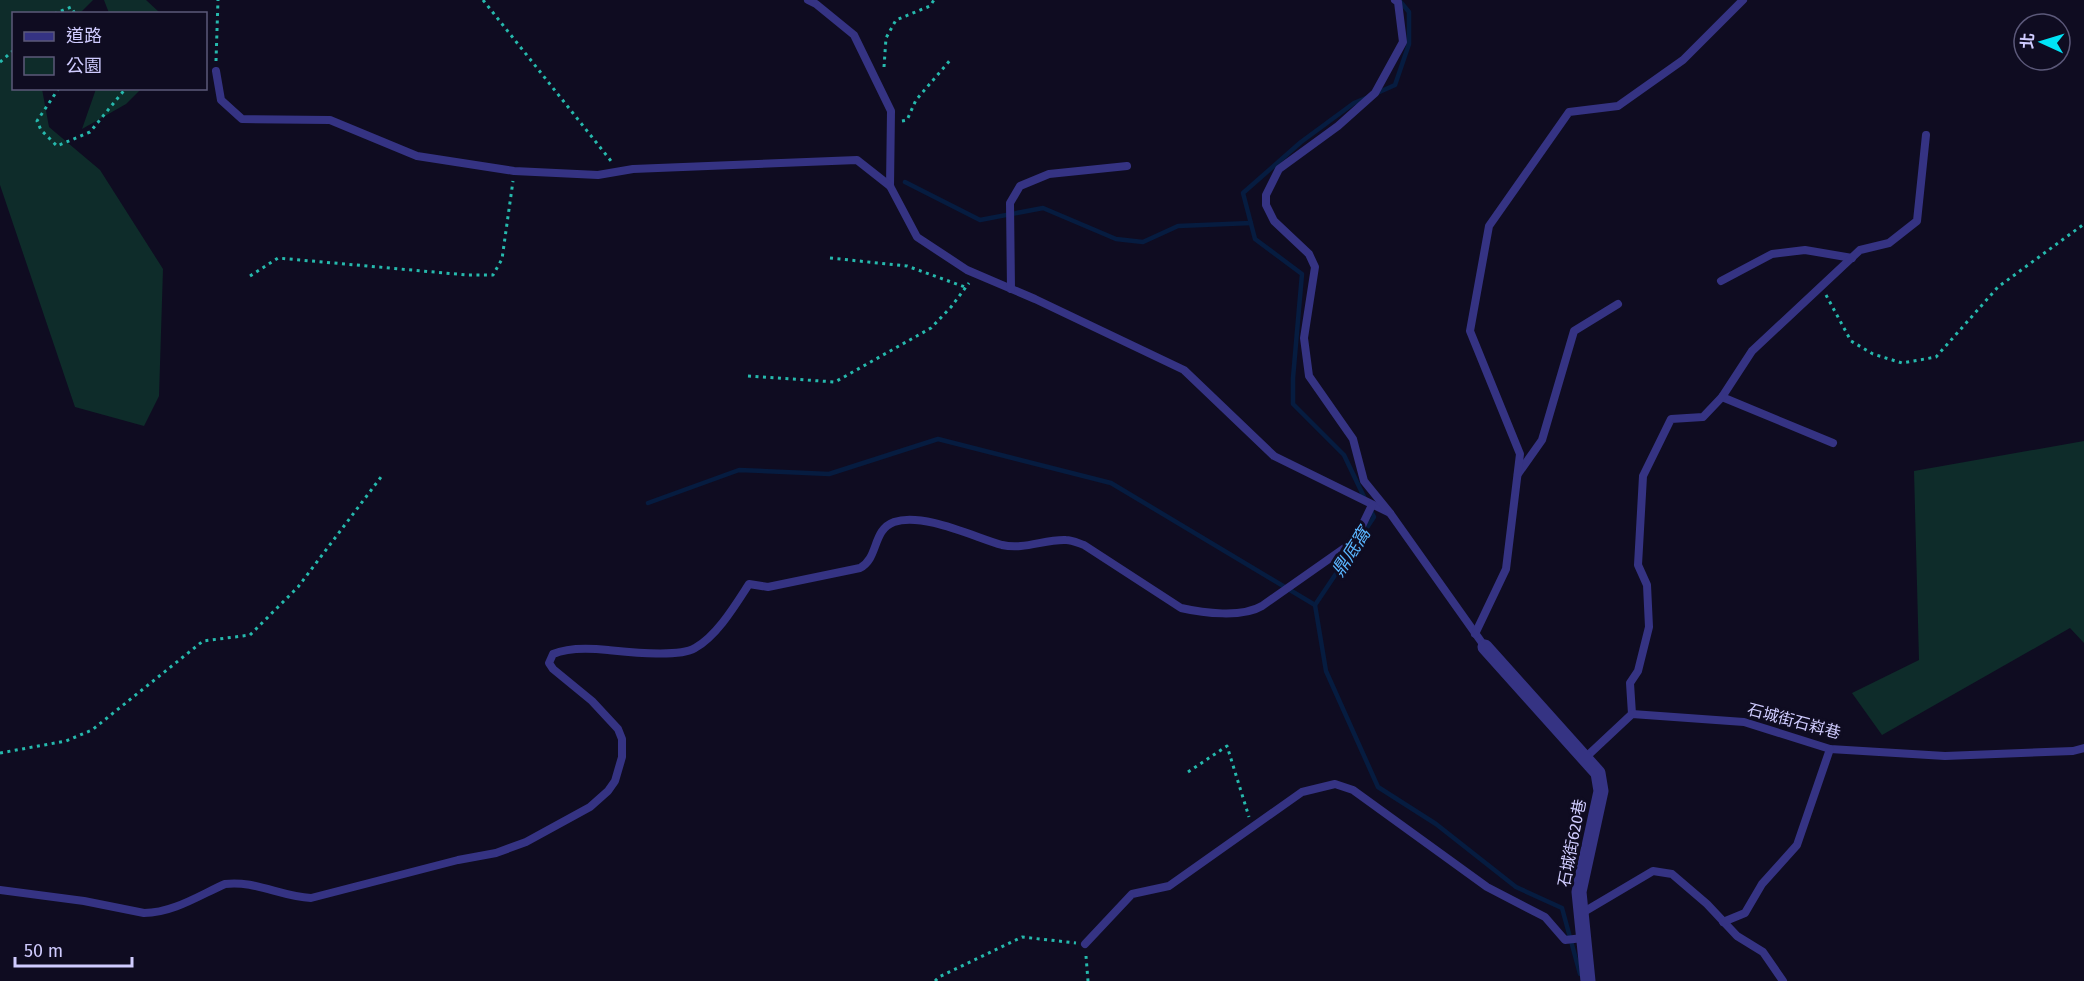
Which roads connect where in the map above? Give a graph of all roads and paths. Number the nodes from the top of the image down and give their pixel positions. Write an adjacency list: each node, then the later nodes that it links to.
1 (218, 0): 12 (path)
2 (483, 0): 20 (path)
3 (808, 0): 15 (lane)
4 (934, 0): 15 (path)
5 (1395, 0): 38 (lane)
6 (1743, 0): 35 (lane)
7 (59, 12): 8 (path)
8 (74, 12)
9 (12, 52): 11 (path)
10 (952, 58): 16 (path)
11 (0, 62)
12 (216, 71): 19 (lane)
13 (58, 90): 14 (path)
14 (124, 90)
15 (881, 92): 16 (lane)
16 (890, 123): 21 (lane)
17 (1926, 135): 24 (lane)
18 (1127, 166): 30 (lane)
19 (514, 171): 20 (lane); 26 (path)
20 (620, 171): 21 (lane)
21 (890, 186): 25 (lane)
22 (2084, 224): 28 (path)
23 (830, 258): 29 (path)
24 (1852, 258): 27 (lane); 28 (lane)
25 (974, 273): 29 (path); 30 (lane)
26 (250, 276)
27 (1721, 281)
28 (1821, 287): 33 (lane)
29 (966, 288): 32 (path)
30 (1011, 289): 37 (lane)
31 (1618, 304): 35 (lane)
32 (748, 376)
33 (1722, 397): 34 (lane); 41 (lane)
34 (1833, 443)
35 (1517, 476): 39 (lane)
36 (381, 477): 44 (path)
37 (1372, 505): 38 (lane); 48 (lane)
38 (1389, 513): 39 (lane)
39 (1475, 634): 40 (lane)
40 (1485, 647): 45 (street, 石城街620巷)
41 (1632, 714): 42 (lane, 石城街石嵙巷); 45 (lane)
42 (1830, 748): 43 (lane, 石城街石嵙巷); 50 (lane)
43 (2084, 748)
44 (0, 753)
45 (1585, 758): 49 (street, 石城街620巷)
46 (1188, 772): 47 (path)
47 (1252, 827): 51 (lane); 52 (lane)
48 (0, 890)
49 (1582, 913): 50 (lane); 51 (street, 石城街620巷)
50 (1723, 922): 56 (lane)
51 (1583, 938): 55 (street, 石城街620巷)
52 (1085, 944): 53 (path); 54 (path)
53 (936, 981)
54 (1088, 981)
55 (1588, 981)
56 (1783, 981)

